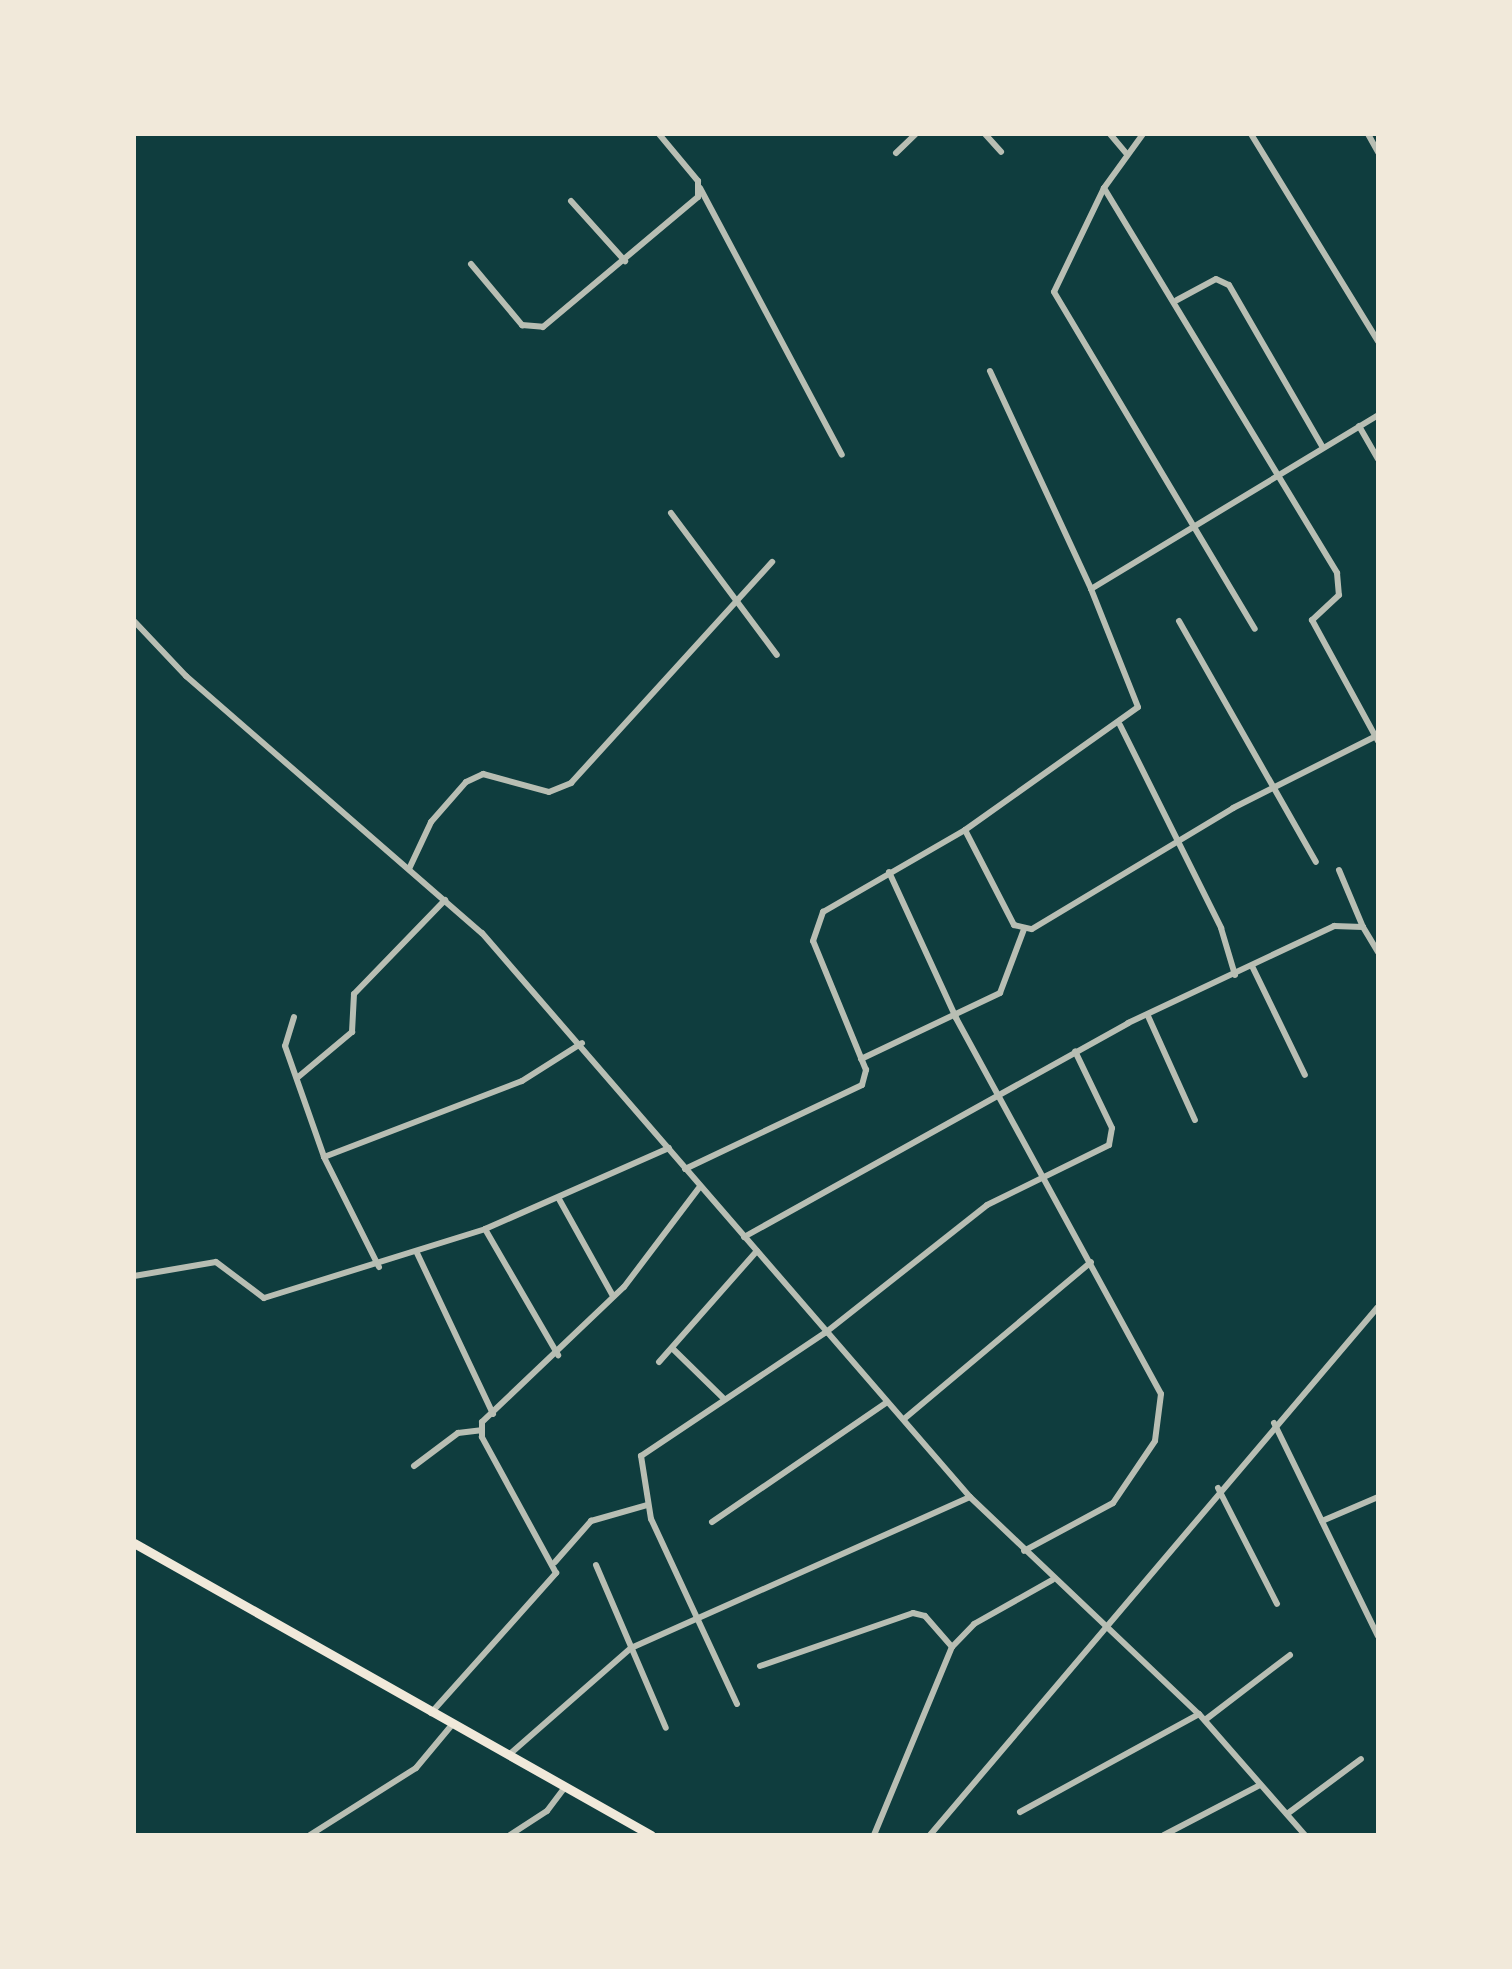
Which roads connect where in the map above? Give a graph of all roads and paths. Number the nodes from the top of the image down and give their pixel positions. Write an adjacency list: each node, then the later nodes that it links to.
1 (659, 134): 12 (street)
2 (916, 134): 10 (street)
3 (985, 134): 8 (street)
4 (1110, 134): 11 (street)
5 (1143, 134): 11 (street)
6 (1251, 134): 18 (street)
7 (1368, 134): 9 (street)
8 (1001, 152)
9 (1378, 152)
10 (896, 153)
11 (1126, 153): 13 (street)
12 (700, 188): 15 (street); 23 (street)
13 (1104, 188): 17 (street); 27 (street)
14 (571, 201): 15 (street)
15 (625, 261): 16 (street)
16 (471, 264)
17 (1177, 300): 22 (street); 25 (street)
18 (1378, 341)
19 (990, 371): 29 (street)
20 (1378, 415): 21 (street)
21 (1359, 426): 22 (street); 24 (street)
22 (1322, 446): 25 (street)
23 (842, 455)
24 (1378, 459)
25 (1276, 471): 27 (street); 36 (street)
26 (671, 513): 30 (street)
27 (1193, 524): 29 (street); 33 (street)
28 (772, 562): 30 (street)
29 (1091, 589): 35 (street)
30 (734, 598): 34 (street); 41 (street)
31 (134, 621): 41 (street)
32 (1179, 621): 37 (street)
33 (1255, 629)
34 (777, 655)
35 (1120, 725): 38 (street); 39 (street)
36 (1377, 737): 37 (street)
37 (1279, 785): 39 (street); 40 (street)
38 (965, 830): 43 (street); 46 (street)
39 (1178, 841): 46 (street); 49 (street)
40 (1316, 862)
41 (409, 869): 44 (street)
42 (1339, 870): 45 (street)
43 (889, 872): 52 (street); 55 (street)
44 (445, 900): 53 (street); 57 (street)
45 (1363, 927): 47 (street); 48 (street)
46 (1024, 929): 52 (street)
47 (1377, 954)
48 (1252, 966): 49 (street); 56 (street)
49 (1235, 975): 50 (street)
50 (1148, 1016): 54 (street); 59 (street)
51 (294, 1017): 57 (street)
52 (956, 1018): 55 (street); 58 (street)
53 (582, 1043): 60 (street); 61 (street)
54 (1075, 1051): 58 (street); 63 (street)
55 (861, 1059): 62 (street)
56 (1305, 1075)
57 (297, 1078): 61 (street)
58 (998, 1094): 63 (street); 67 (street)
59 (1195, 1120)
60 (669, 1148): 62 (street); 65 (street)
61 (324, 1157): 71 (street)
62 (685, 1169): 64 (street)
63 (1043, 1176): 70 (street); 75 (street)
64 (699, 1188): 67 (street); 73 (street)
65 (559, 1199): 66 (street); 73 (street)
66 (485, 1229): 69 (street); 77 (street)
67 (744, 1237): 68 (street)
68 (757, 1251): 75 (street); 76 (street)
69 (417, 1253): 71 (street); 81 (street)
70 (1091, 1262): 82 (street); 93 (street)
71 (379, 1267): 72 (street)
72 (134, 1276)
73 (613, 1296): 77 (street)
74 (1378, 1307): 83 (street)
75 (825, 1333): 79 (street); 80 (street)
76 (672, 1348): 78 (street); 79 (street)
77 (558, 1355): 81 (street)
78 (659, 1362)
79 (723, 1398): 89 (street)
80 (887, 1402): 82 (street); 91 (street)
81 (493, 1414): 84 (street)
82 (904, 1419): 87 (street)
83 (1274, 1423): 86 (street); 90 (street)
84 (481, 1430): 85 (street); 94 (street)
85 (414, 1466)
86 (1218, 1488): 97 (street); 99 (street)
87 (970, 1497): 93 (street); 98 (street)
88 (1378, 1497): 90 (street)
89 (647, 1505): 94 (street); 98 (street)
90 (1322, 1521): 100 (street)
91 (712, 1522)
92 (134, 1543): 106 (main road)
93 (1024, 1551): 96 (street)
94 (555, 1562): 106 (street)
95 (596, 1565): 102 (street)
96 (1052, 1580): 99 (street); 101 (street)
97 (1277, 1604)
98 (695, 1615): 102 (street); 105 (street)
99 (1100, 1627): 107 (street); 120 (street)
100 (1378, 1636)
101 (952, 1647): 104 (street); 119 (street)
102 (631, 1648): 109 (street); 110 (street)
103 (1290, 1655): 107 (street)
104 (760, 1666)
105 (737, 1704)
106 (430, 1713): 108 (main road)
107 (1202, 1717): 113 (street); 114 (street)
108 (451, 1726): 110 (main road); 116 (street)
109 (666, 1728)
110 (511, 1753): 112 (main road)
111 (1361, 1759): 115 (street)
112 (567, 1785): 117 (street); 118 (main road)
113 (1260, 1785): 115 (street); 121 (street)
114 (1020, 1812)
115 (1287, 1814): 122 (street)
116 (310, 1835)
117 (510, 1835)
118 (650, 1835)
119 (874, 1835)
120 (930, 1835)
121 (1164, 1835)
122 (1305, 1835)

